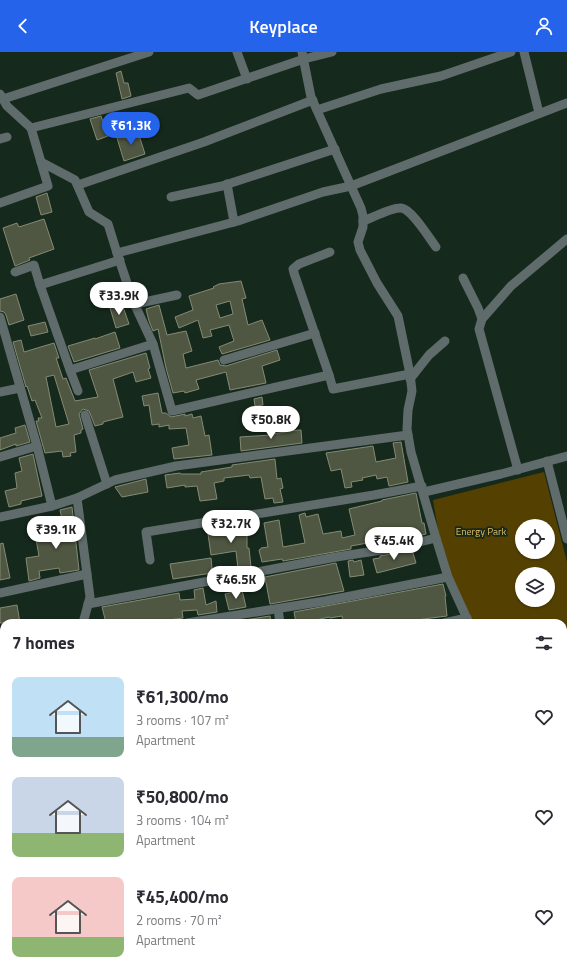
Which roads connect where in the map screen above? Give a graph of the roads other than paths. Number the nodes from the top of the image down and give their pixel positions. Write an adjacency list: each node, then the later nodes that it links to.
1 (149, 52): 8 (street)
2 (237, 52): 7 (street)
3 (332, 52): 6 (street)
4 (510, 52): 11 (street)
5 (524, 52): 12 (street)
6 (303, 56): 7 (street); 9 (street)
7 (247, 78): 13 (street)
8 (1, 97): 13 (street)
9 (313, 100): 11 (street); 17 (street)
10 (567, 103): 12 (street)
11 (317, 110): 14 (street)
12 (540, 113): 18 (street)
13 (31, 128): 15 (street)
14 (335, 149): 16 (street); 18 (street)
15 (41, 162): 17 (street); 20 (street)
16 (227, 184): 19 (street); 22 (street)
17 (78, 186): 26 (street)
18 (351, 186): 21 (street); 22 (street)
19 (171, 198)
20 (0, 203)
21 (363, 221): 24 (street); 40 (street)
22 (234, 222): 26 (street)
23 (567, 239): 33 (street)
24 (436, 247)
25 (330, 252): 34 (street)
26 (118, 256): 29 (street); 31 (street)
27 (15, 272): 29 (street)
28 (463, 278): 33 (street)
29 (40, 286): 38 (street)
30 (177, 295): 31 (street)
31 (134, 304): 36 (street)
32 (0, 317): 41 (street)
33 (482, 319): 50 (street)
34 (315, 333): 37 (street); 39 (street)
35 (445, 341): 40 (street)
36 (153, 344): 38 (street); 39 (street)
37 (224, 360)
38 (70, 370): 42 (street)
39 (330, 375): 40 (street)
40 (410, 376): 45 (street)
41 (20, 388): 43 (street); 46 (street)
42 (78, 391)
43 (0, 392)
44 (85, 415): 51 (street)
45 (408, 435): 51 (street); 52 (street)
46 (37, 446): 48 (street); 54 (street)
47 (567, 456): 49 (street)
48 (0, 457)
49 (547, 461): 50 (street); 57 (street)
50 (518, 470): 52 (street)
51 (107, 484): 53 (street)
52 (423, 489): 56 (street); 58 (street)
53 (77, 498): 54 (street); 59 (street)
54 (52, 506): 55 (street)
55 (0, 517)
56 (436, 538): 60 (street); 62 (street)
57 (567, 539)
58 (150, 560)
59 (87, 574): 61 (street); 62 (street)
60 (448, 577): 63 (street); 67 (street)
61 (0, 593)
62 (88, 604): 64 (street)
63 (278, 609): 65 (street); 66 (street)
64 (84, 619)
65 (213, 619)
66 (279, 619)
67 (468, 619)

